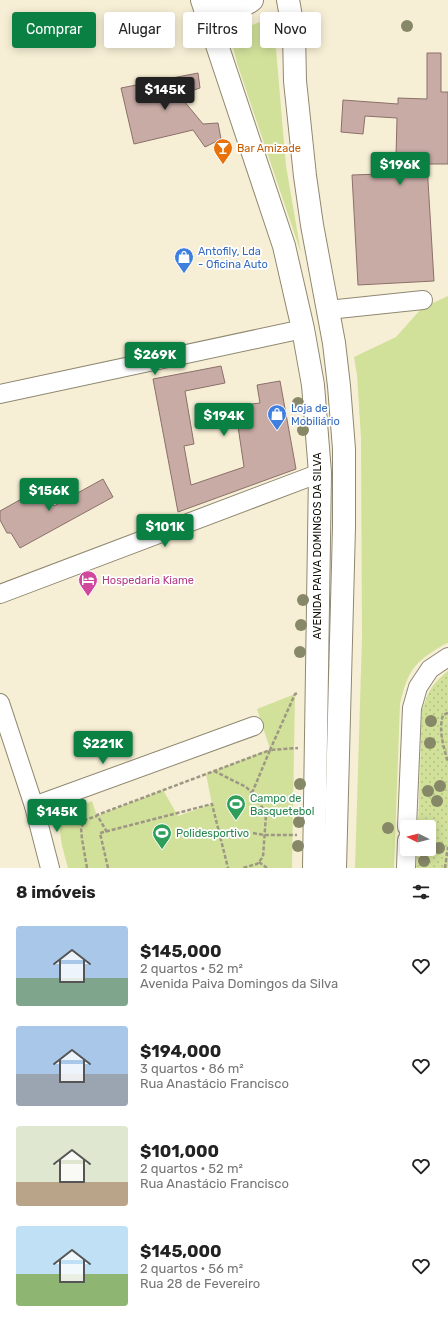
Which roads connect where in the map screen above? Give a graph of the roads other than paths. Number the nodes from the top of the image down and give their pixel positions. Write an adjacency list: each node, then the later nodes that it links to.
1 (202, 0): 7 (main road, AVENIDA PAIVA DOMINGOS DA SILVA)
2 (219, 0): 3 (main road)
3 (252, 0)
4 (288, 0): 6 (main road)
5 (423, 300): 6 (street)
6 (328, 310): 19 (main road)
7 (303, 329): 8 (street); 9 (main road, AVENIDA PAIVA DOMINGOS DA SILVA)
8 (0, 394)
9 (320, 473): 10 (street); 18 (main road, AVENIDA PAIVA DOMINGOS DA SILVA)
10 (0, 594)
11 (448, 656): 15 (street)
12 (0, 703): 14 (street)
13 (254, 726): 14 (street)
14 (34, 806): 17 (street)
15 (408, 820)
16 (406, 856): 20 (street)
17 (50, 868)
18 (314, 868)
19 (335, 868)
20 (406, 868)

